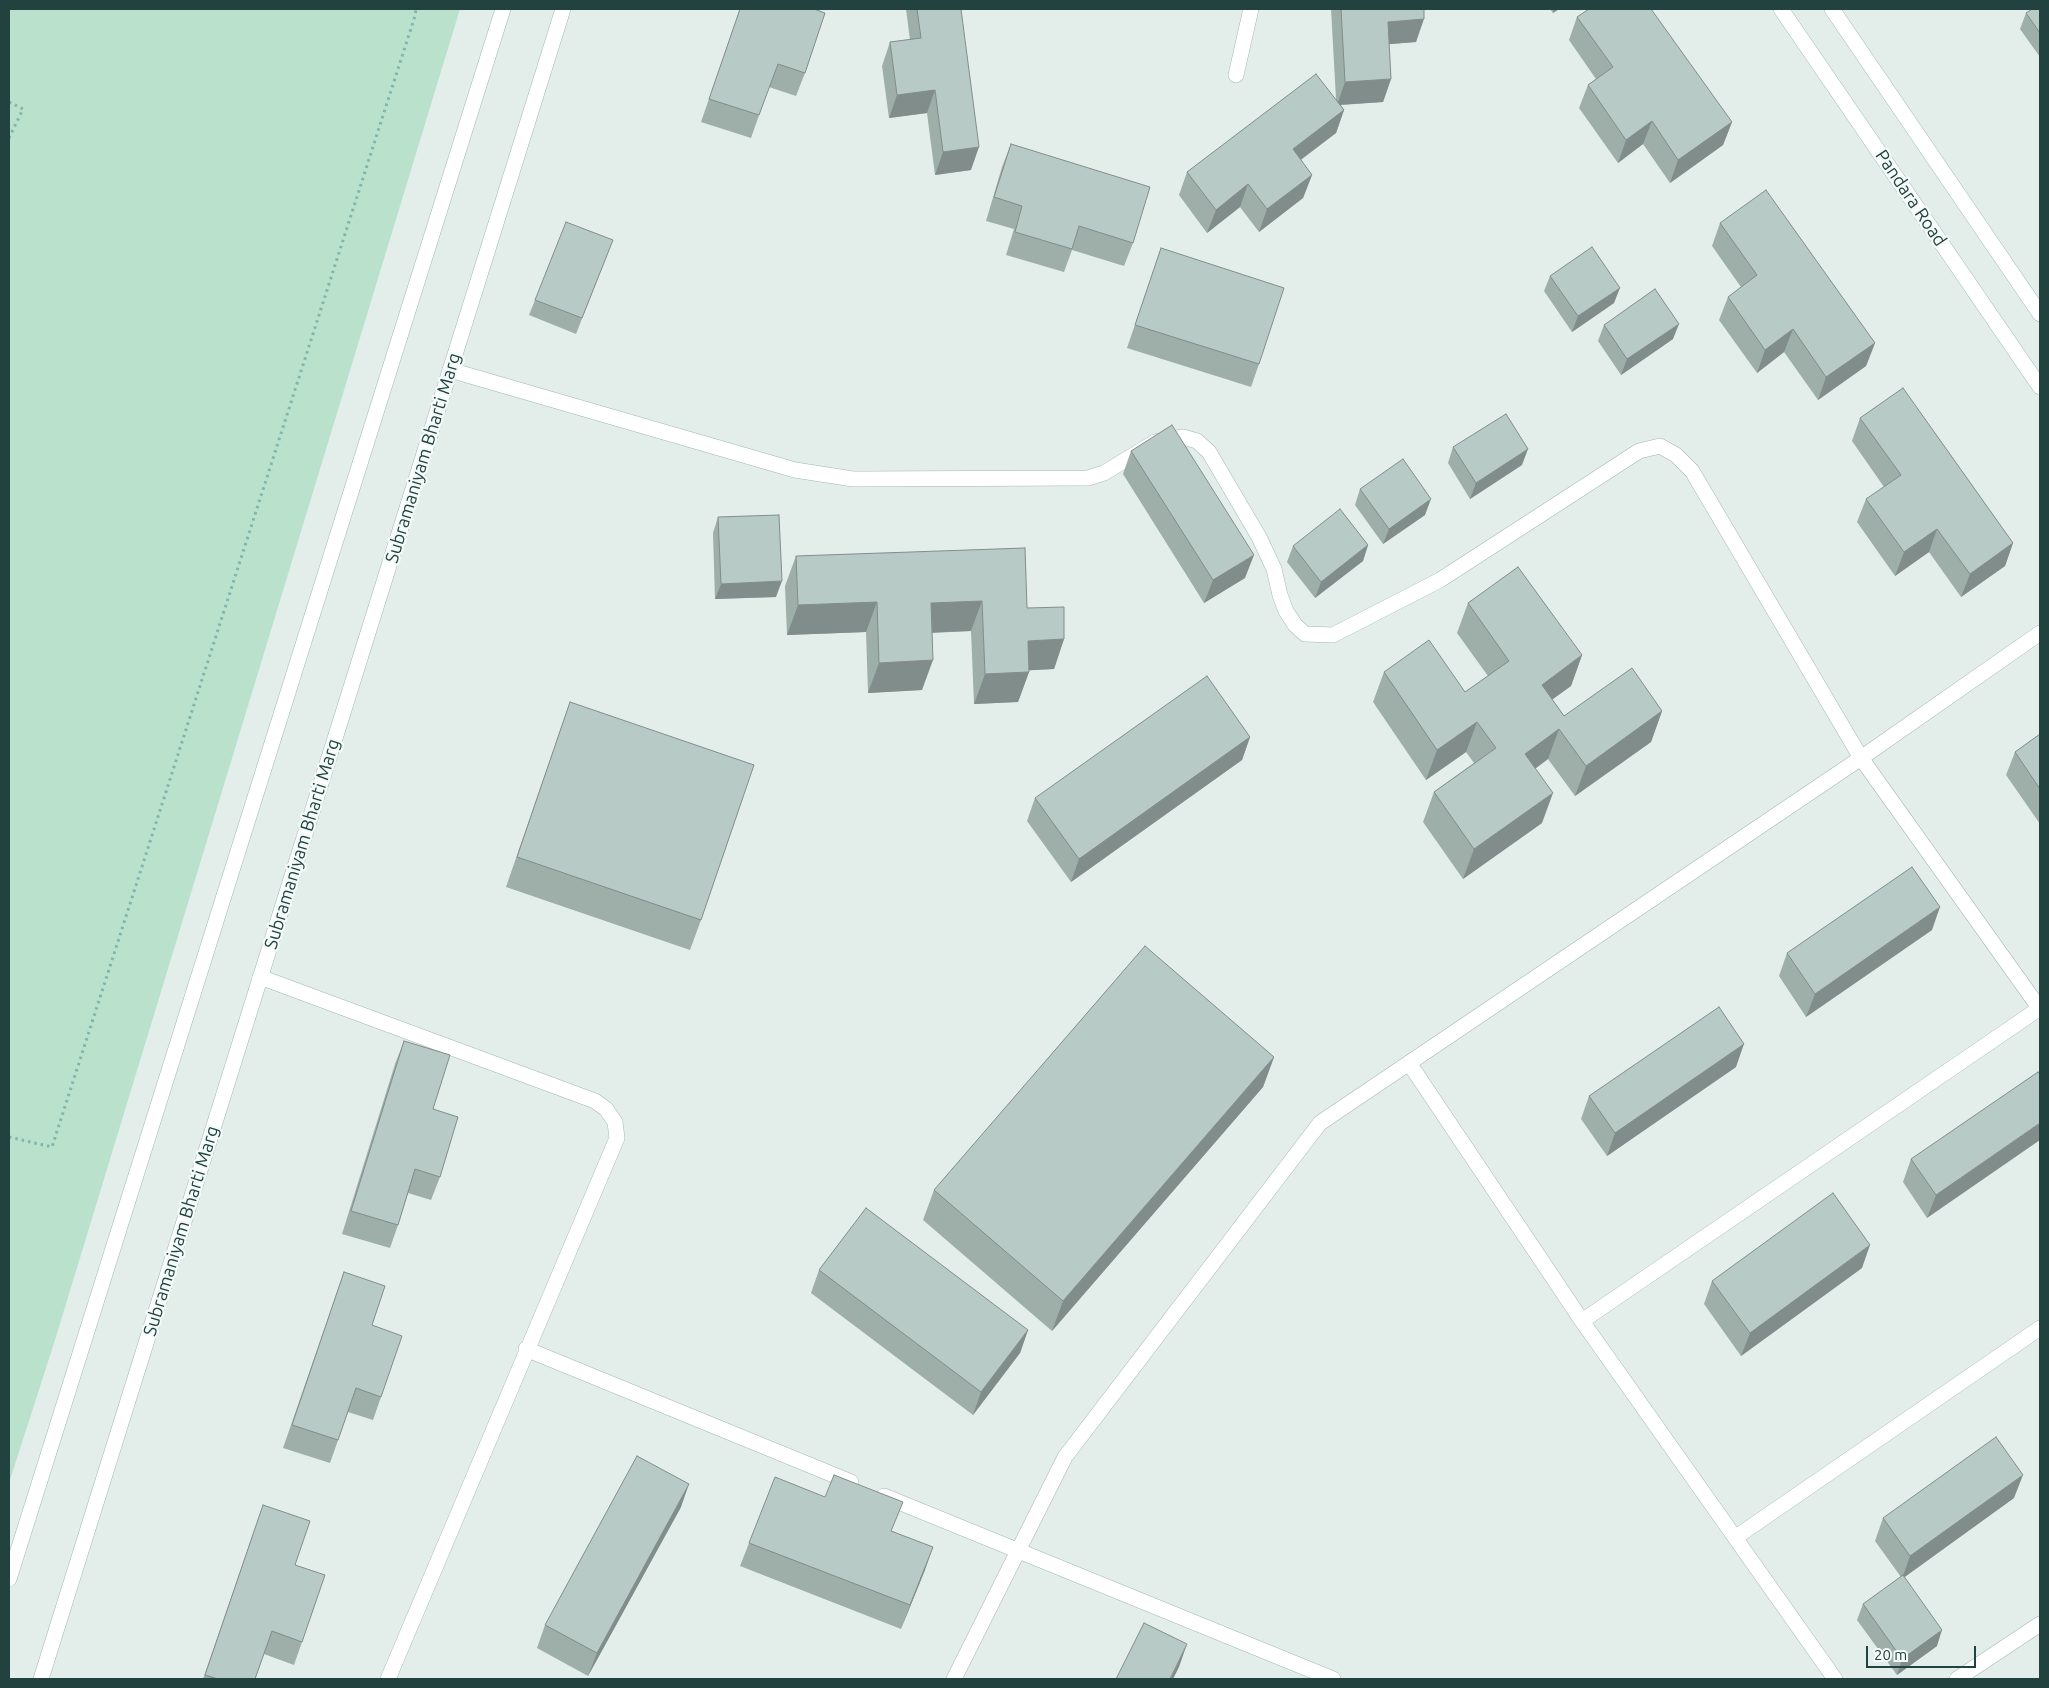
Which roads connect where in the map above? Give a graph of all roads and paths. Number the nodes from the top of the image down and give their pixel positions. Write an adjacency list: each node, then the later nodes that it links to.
1 (416, 9): 18 (path)
2 (563, 9): 11 (street, Subramaniyam Bharti Marg)
3 (1251, 9): 7 (street)
4 (1781, 9): 12 (street, Pandara Road)
5 (1832, 9): 10 (street)
6 (502, 10): 24 (street)
7 (1236, 75)
8 (9, 102): 9 (path)
9 (9, 138)
10 (2040, 314)
11 (450, 370): 14 (street); 15 (street, Subramaniyam Bharti Marg)
12 (2040, 387)
13 (2040, 633): 14 (street)
14 (1861, 758): 16 (street); 17 (street)
15 (260, 977): 21 (street); 26 (street, Subramaniyam Bharti Marg)
16 (2040, 1008): 19 (street)
17 (1409, 1063): 19 (street); 23 (street)
18 (9, 1136)
19 (1582, 1321): 22 (street)
20 (2040, 1328): 22 (street)
21 (526, 1349): 23 (street); 27 (street)
22 (1736, 1537): 30 (street)
23 (1018, 1550): 28 (street); 29 (street)
24 (9, 1580)
25 (2040, 1624): 31 (street)
26 (41, 1679)
27 (388, 1679)
28 (954, 1679)
29 (1333, 1679)
30 (1835, 1679)
31 (1957, 1679)

